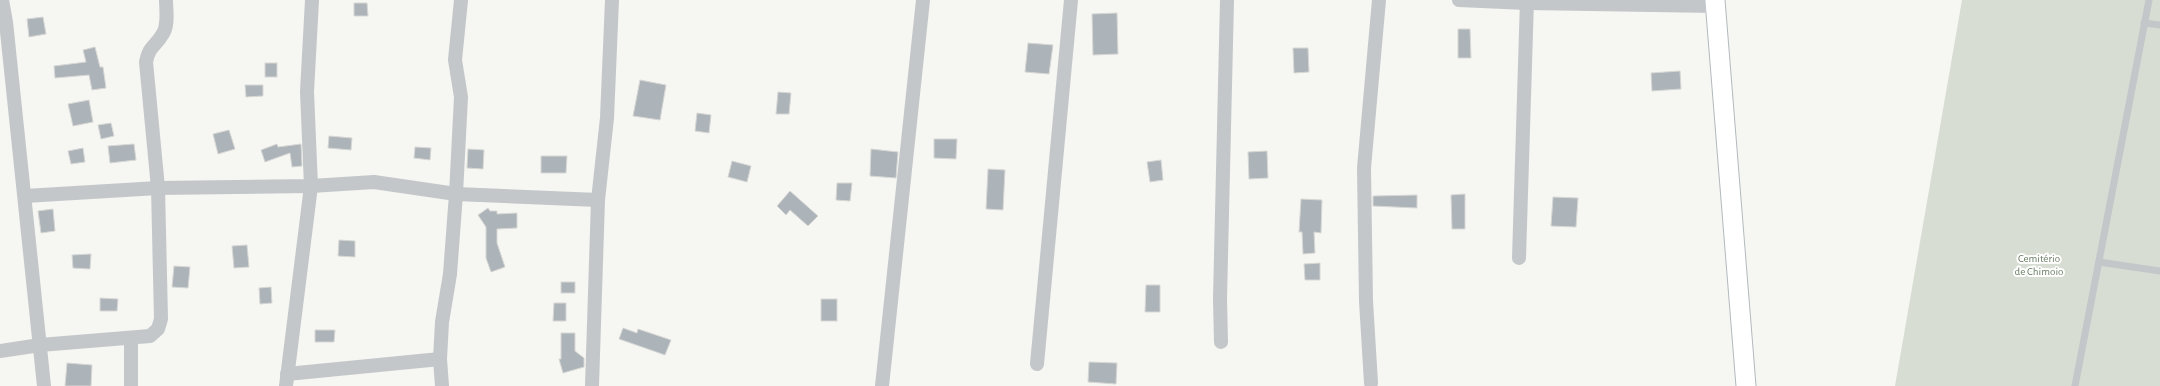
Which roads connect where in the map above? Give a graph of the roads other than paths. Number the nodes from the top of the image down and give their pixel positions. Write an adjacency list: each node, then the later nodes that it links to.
1 (2, 0): 19 (street)
2 (166, 0): 17 (street)
3 (312, 0): 16 (street)
4 (461, 0): 18 (street)
5 (612, 0): 20 (street)
6 (923, 0): 36 (street)
7 (1071, 0): 29 (street)
8 (1227, 0): 25 (street)
9 (1379, 0): 31 (street)
10 (1458, 0): 12 (street)
11 (2149, 0): 14 (lane)
12 (1527, 2): 13 (street); 21 (street)
13 (1716, 3): 37 (street)
14 (2144, 23): 15 (lane); 22 (lane)
15 (2160, 25)
16 (311, 186): 17 (street); 18 (street); 30 (street)
17 (158, 188): 19 (street); 24 (street)
18 (456, 194): 20 (street); 28 (street)
19 (24, 196): 26 (street)
20 (598, 200): 35 (street)
21 (1519, 258)
22 (2099, 262): 23 (lane); 38 (lane)
23 (2160, 271)
24 (131, 338): 26 (street); 33 (street)
25 (1221, 342)
26 (40, 345): 27 (street); 32 (street)
27 (0, 351)
28 (440, 359): 30 (street); 34 (street)
29 (1037, 364)
30 (287, 380)
31 (1371, 383)
32 (45, 384)
33 (131, 386)
34 (442, 386)
35 (592, 386)
36 (882, 386)
37 (1746, 386)
38 (2075, 386)

